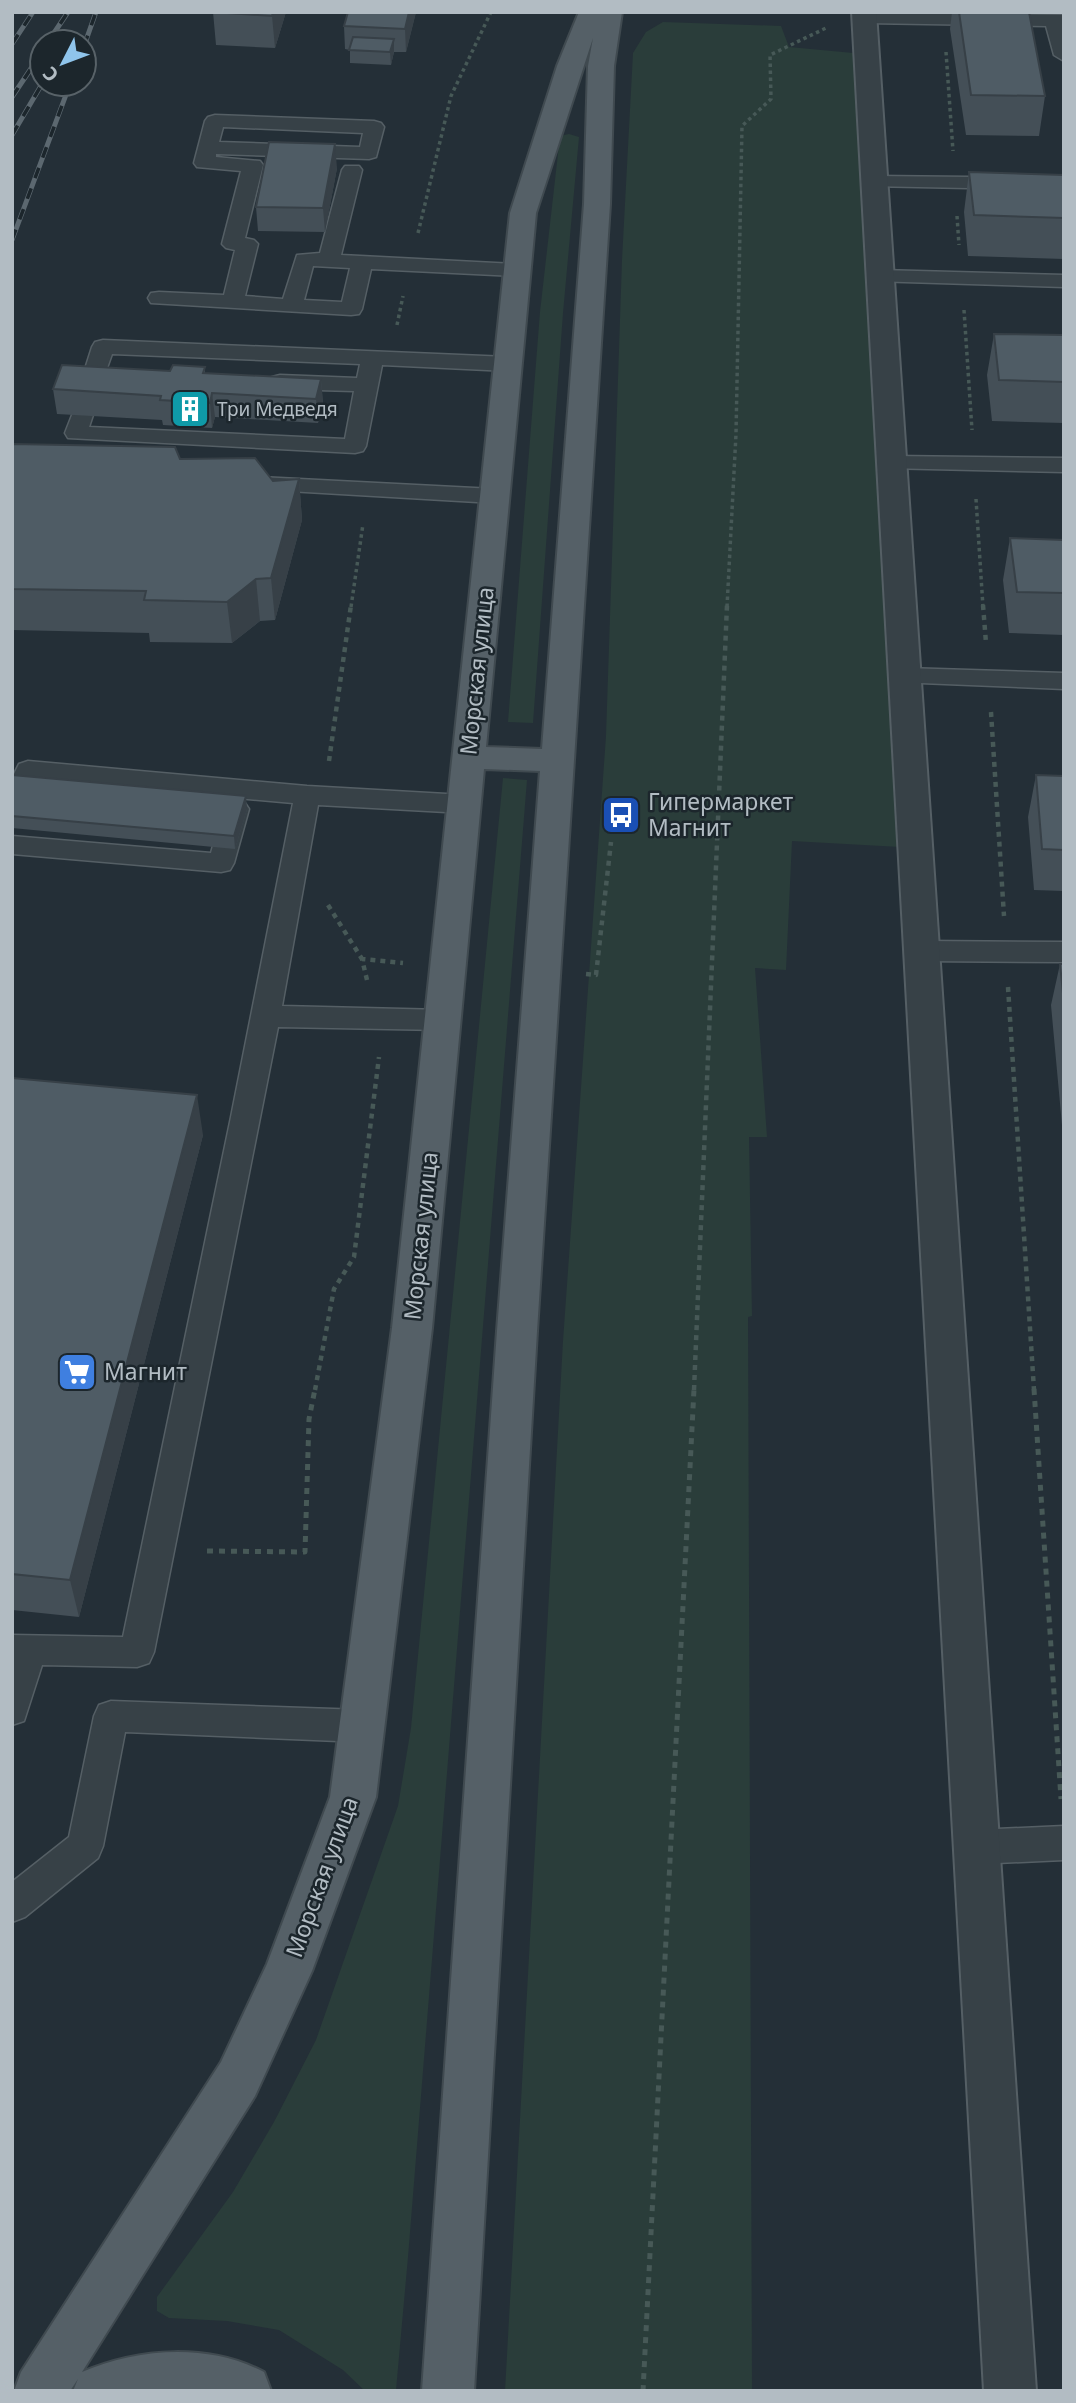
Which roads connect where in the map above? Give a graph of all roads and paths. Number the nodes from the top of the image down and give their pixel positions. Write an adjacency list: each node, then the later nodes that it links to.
1 (591, 12): 12 (main road, Морская улица)
2 (610, 12): 32 (main road)
3 (854, 18): 4 (lane); 8 (street); 55 (path)
4 (1059, 21): 5 (lane)
5 (1064, 55)
6 (208, 148): 6 (lane); 16 (lane)
7 (352, 170): 10 (lane)
8 (875, 182): 9 (lane); 13 (street)
9 (1064, 184)
10 (329, 260): 11 (lane); 17 (lane)
11 (362, 262): 12 (lane); 17 (lane)
12 (517, 270): 19 (main road, Морская улица)
13 (880, 276): 14 (lane); 25 (street)
14 (1064, 281)
15 (159, 298): 16 (lane)
16 (233, 303): 17 (lane)
17 (292, 306)
18 (372, 358): 19 (lane); 21 (lane); 22 (lane)
19 (508, 364): 28 (main road, Морская улица)
20 (260, 385): 23 (lane)
21 (367, 385): 23 (lane); 23 (lane)
22 (98, 386)
23 (288, 412): 24 (lane)
24 (95, 422)
25 (892, 463): 26 (lane); 29 (street)
26 (1064, 465)
27 (231, 482): 28 (lane)
28 (494, 496): 31 (main road, Морская улица)
29 (905, 677): 30 (lane); 41 (street)
30 (1064, 681)
31 (468, 757): 32 (main road); 37 (main road, Морская улица)
32 (558, 761): 54 (main road)
33 (134, 779): 36 (lane); 38 (lane); 39 (lane)
34 (242, 789): 35 (lane); 39 (lane); 39 (lane)
35 (307, 795): 37 (lane); 43 (lane)
36 (125, 804)
37 (464, 804): 44 (main road, Морская улица)
38 (12, 813)
39 (177, 821): 40 (lane)
40 (12, 845)
41 (922, 951): 42 (lane); 49 (street)
42 (1064, 951)
43 (268, 1016): 44 (lane); 45 (lane)
44 (443, 1020): 47 (main road, Морская улица)
45 (21, 1650): 46 (lane)
46 (12, 1710)
47 (362, 1726): 50 (lane); 51 (main road, Морская улица)
48 (1064, 1843): 49 (lane)
49 (976, 1847): 56 (street)
50 (12, 1905)
51 (40, 2391)
52 (99, 2391): 53 (main road)
53 (245, 2391)
54 (448, 2391)
55 (643, 2391)
56 (1010, 2391)

